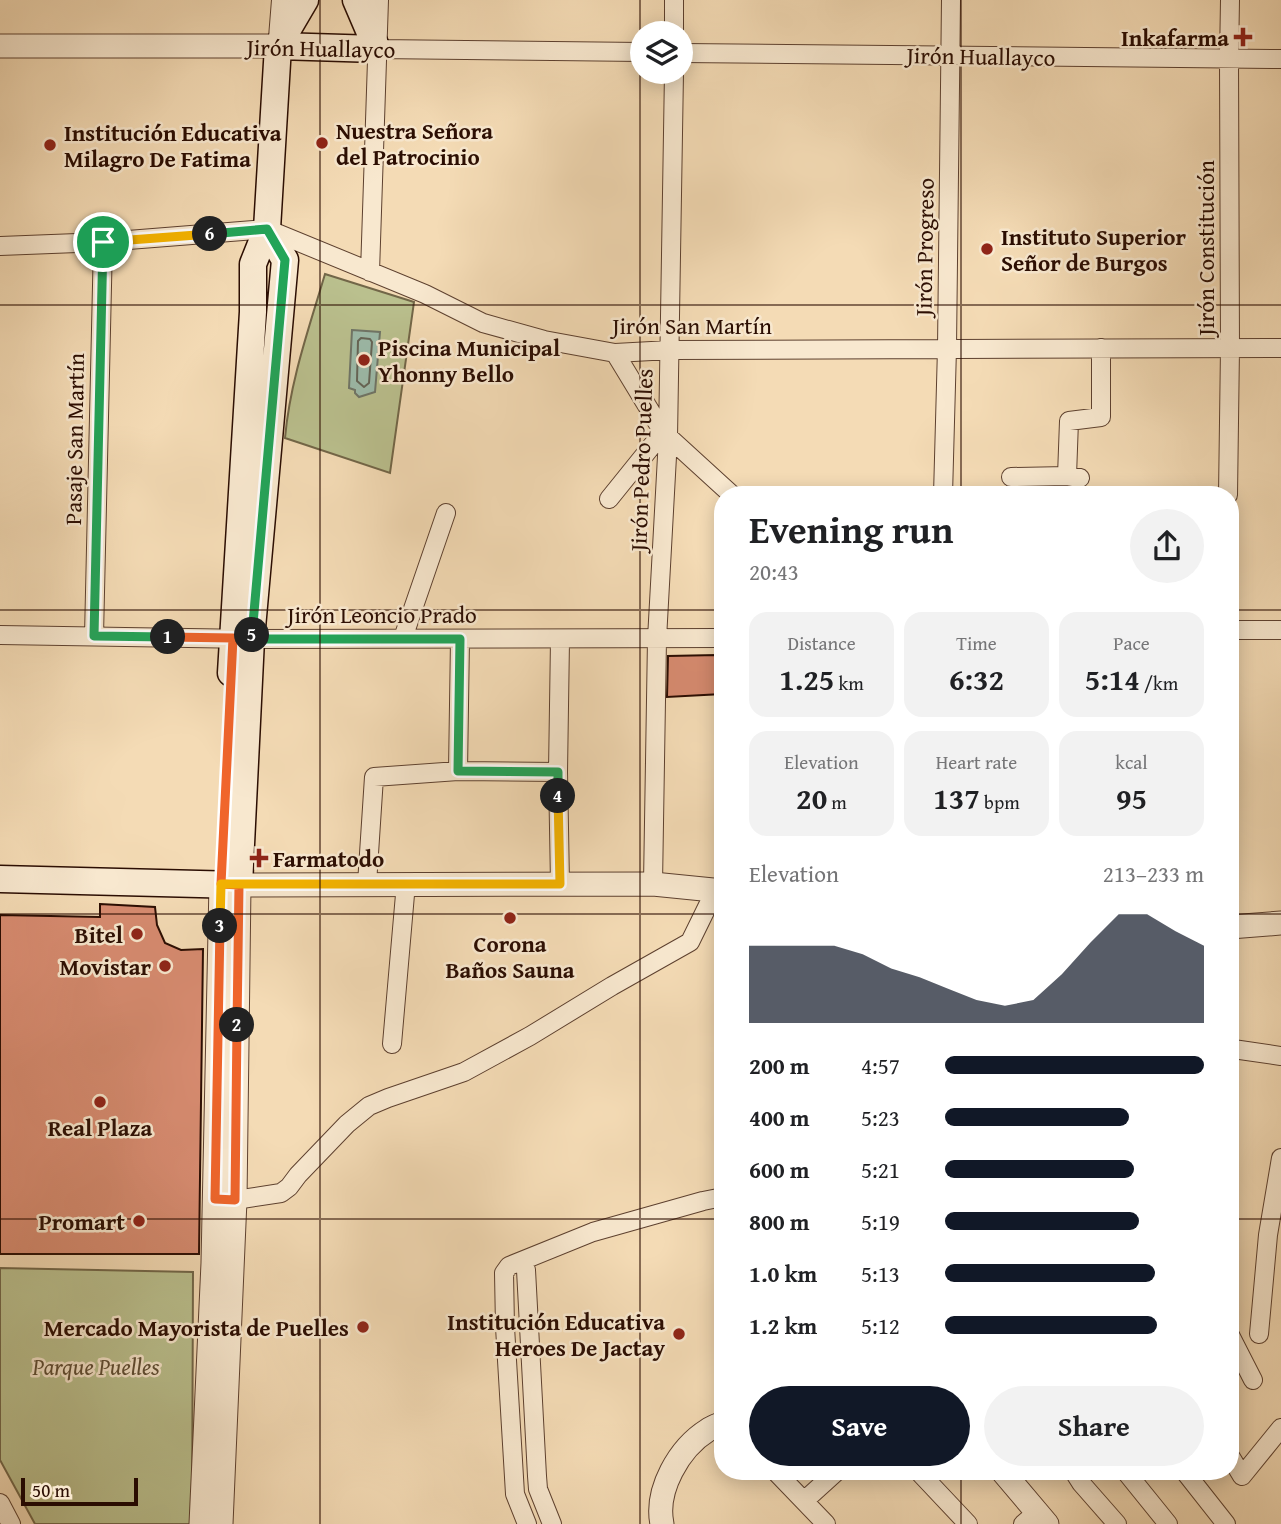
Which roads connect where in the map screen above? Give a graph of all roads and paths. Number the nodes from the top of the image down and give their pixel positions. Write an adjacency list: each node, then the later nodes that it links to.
1 (281, 0): 10 (street)
2 (304, 0): 10 (main road)
3 (356, 0): 11 (main road)
4 (379, 0): 11 (street)
5 (674, 0): 8 (street)
6 (951, 0): 14 (street, Jirón Progreso)
7 (1230, 0): 15 (street, Jirón Constitución)
8 (674, 21)
9 (0, 46): 10 (street, Jirón Huallayco)
10 (278, 46): 11 (main road, Jirón Huallayco); 18 (main road)
11 (377, 49): 12 (street, Jirón Huallayco); 21 (street)
12 (630, 52)
13 (693, 53): 14 (street, Jirón Huallayco)
14 (951, 56): 15 (street, Jirón Huallayco); 22 (street, Jirón Progreso)
15 (1229, 59): 16 (street, Jirón Huallayco); 24 (street, Jirón Constitución)
16 (1281, 59)
17 (674, 84): 26 (street, Jirón Pedro Puelles)
18 (267, 229): 19 (street, Jirón San Martín); 21 (street, Jirón San Martín); 41 (main road)
19 (103, 242): 20 (street, Jirón San Martín); 38 (street, Pasaje San Martín)
20 (0, 246)
21 (370, 272): 27 (street, Jirón San Martín)
22 (947, 348): 23 (street, Jirón San Martín); 26 (street, Jirón San Martín); 31 (street, Jirón Progreso)
23 (1101, 348): 24 (street, Jirón San Martín); 29 (street)
24 (1230, 348): 25 (street, Jirón San Martín); 32 (street, Jirón Constitución)
25 (1281, 348)
26 (670, 349): 27 (street, Jirón San Martín); 28 (street, Jirón Pedro Puelles)
27 (615, 353): 28 (street)
28 (666, 435): 30 (street); 33 (street); 43 (street, Jirón Pedro Puelles)
29 (1011, 477)
30 (722, 486)
31 (943, 486)
32 (1228, 486)
33 (609, 499)
34 (446, 513): 39 (street)
35 (1239, 630): 36 (street)
36 (1281, 630)
37 (0, 635): 38 (street, Jirón Leoncio Prado)
38 (94, 636): 41 (street, Jirón Leoncio Prado)
39 (403, 638): 41 (street, Jirón Leoncio Prado); 42 (street, Jirón Leoncio Prado)
40 (714, 638): 43 (street, Jirón Leoncio Prado)
41 (242, 639): 49 (main road)
42 (460, 639): 44 (street, Jirón Leoncio Prado); 45 (street)
43 (657, 639): 44 (street, Jirón Leoncio Prado); 52 (street, Jirón Pedro Puelles)
44 (560, 640): 46 (street)
45 (458, 771): 46 (street); 50 (street)
46 (558, 772): 51 (street)
47 (0, 879): 49 (main road)
48 (407, 883): 50 (street); 51 (street); 57 (street)
49 (230, 884): 50 (street); 61 (street)
50 (367, 884)
51 (560, 884): 52 (street)
52 (653, 884): 53 (street)
53 (714, 890)
54 (714, 900): 61 (street)
55 (1281, 923): 56 (street)
56 (1239, 926)
57 (392, 1044)
58 (1239, 1050): 59 (street)
59 (1281, 1056)
60 (1281, 1158): 64 (street)
61 (225, 1199): 82 (street); 83 (street)
62 (714, 1199): 63 (street)
63 (515, 1263): 84 (street); 85 (street)
64 (1259, 1334)
65 (1239, 1353): 66 (street)
66 (1253, 1380)
67 (714, 1427): 79 (street)
68 (1281, 1428): 69 (street)
69 (1239, 1471)
70 (784, 1480): 77 (street)
71 (827, 1480): 77 (street)
72 (927, 1480): 87 (street)
73 (1008, 1480): 80 (street)
74 (1079, 1480): 88 (street)
75 (1132, 1480): 89 (street)
76 (1191, 1480): 90 (street)
77 (804, 1501): 86 (street)
78 (0, 1503): 81 (street)
79 (664, 1520)
80 (1035, 1520)
81 (10, 1524)
82 (201, 1524)
83 (221, 1524)
84 (527, 1524)
85 (552, 1524)
86 (826, 1524)
87 (968, 1524)
88 (1117, 1524)
89 (1168, 1524)
90 (1226, 1524)

